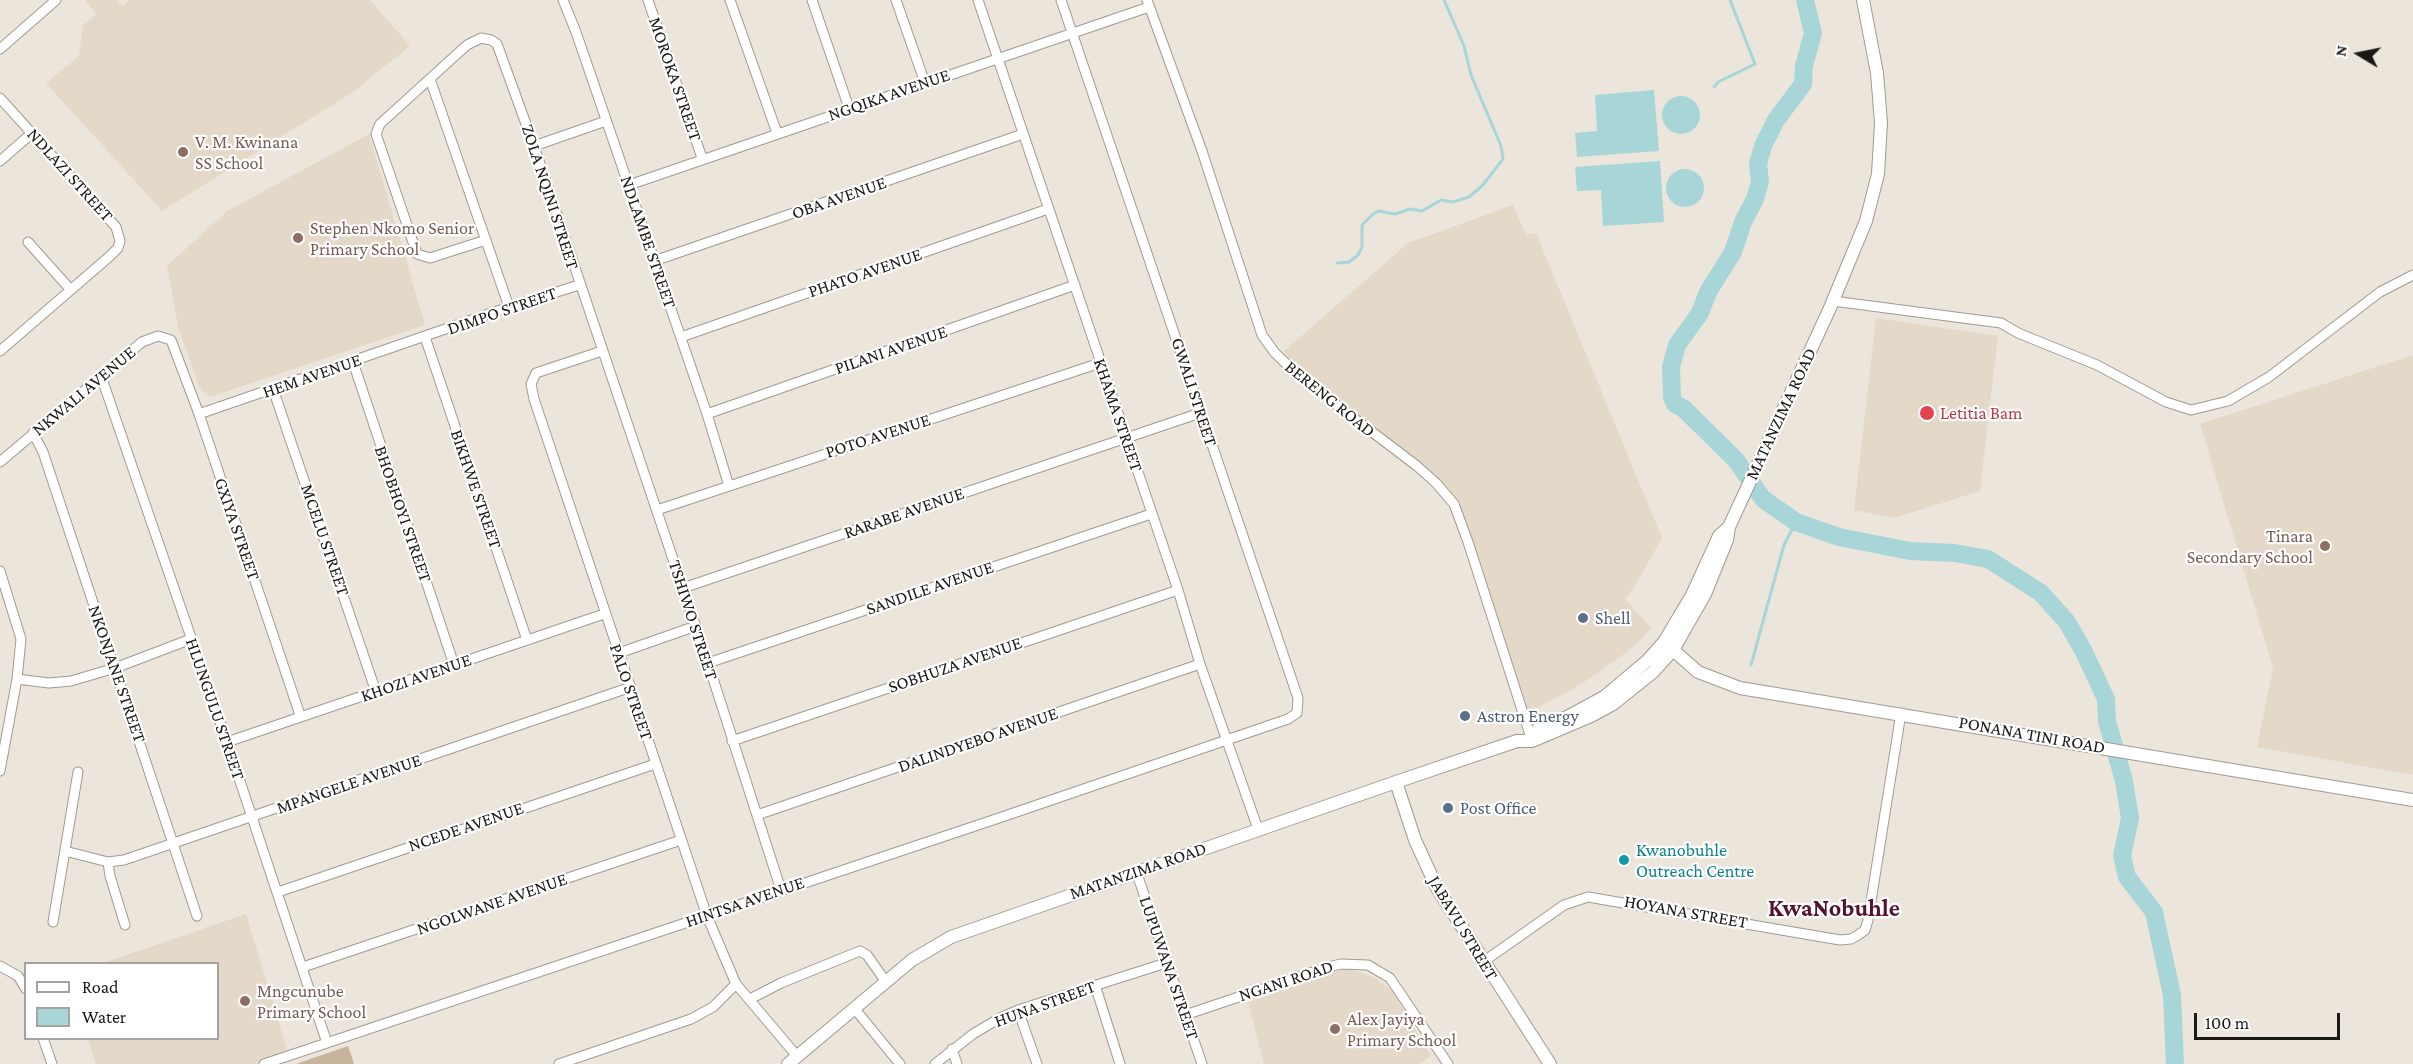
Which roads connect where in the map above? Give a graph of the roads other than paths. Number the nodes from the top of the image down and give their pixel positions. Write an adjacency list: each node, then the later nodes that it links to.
1 (56, 0): 12 (street)
2 (563, 0): 18 (street, NDLAMBE STREET)
3 (648, 0): 23 (street, MOROKA STREET)
4 (730, 0): 20 (street)
5 (812, 0): 17 (street)
6 (896, 0): 15 (street)
7 (978, 0): 13 (street, KHAMA STREET)
8 (1061, 0): 11 (street, GWALI STREET)
9 (1863, 0): 34 (street, MATANZIMA ROAD)
10 (1148, 4): 11 (street, NGQIKA AVENUE); 72 (street, BERENG ROAD)
11 (1072, 34): 13 (street, NGQIKA AVENUE); 45 (street, GWALI STREET)
12 (0, 49)
13 (998, 59): 15 (street, NGQIKA AVENUE); 21 (street, KHAMA STREET)
14 (430, 79): 22 (street, ZOLA NQINI STREET); 27 (street); 27 (street)
15 (925, 83): 17 (street, NGQIKA AVENUE)
16 (0, 98): 19 (street, NDLAZI STREET)
17 (849, 108): 20 (street, NGQIKA AVENUE)
18 (606, 120): 22 (street); 25 (street, NDLAMBE STREET)
19 (32, 133): 24 (street); 33 (street, NDLAZI STREET)
20 (777, 133): 23 (street, NGQIKA AVENUE)
21 (1023, 134): 26 (street, KHAMA STREET); 29 (street, OBA AVENUE)
22 (534, 146): 31 (street, ZOLA NQINI STREET)
23 (702, 158): 25 (street, NGQIKA AVENUE)
24 (0, 161)
25 (628, 185): 29 (street, NDLAMBE STREET)
26 (1048, 209): 32 (street, KHAMA STREET); 37 (street, PHATO AVENUE)
27 (486, 240): 35 (street)
28 (28, 242): 33 (street)
29 (654, 261): 37 (street, NDLAMBE STREET)
30 (2413, 275): 34 (street)
31 (579, 285): 35 (street, DIMPO STREET); 40 (street, ZOLA NQINI STREET)
32 (1075, 285): 42 (street, KHAMA STREET); 47 (street, PILANI AVENUE)
33 (70, 289): 39 (street, NDLAZI STREET)
34 (1833, 301): 61 (street, MATANZIMA ROAD)
35 (509, 307): 36 (street, DIMPO STREET)
36 (425, 337): 41 (street, HEM AVENUE); 60 (street, BIKHWE STREET)
37 (681, 338): 47 (street, NDLAMBE STREET)
38 (173, 342): 43 (street, NKWALI AVENUE); 46 (street, GXIYA STREET)
39 (0, 351)
40 (602, 351): 52 (street, TSHIWO STREET); 57 (street, PALO STREET)
41 (352, 362): 44 (street, HEM AVENUE); 65 (street, BHOBHOYI STREET)
42 (1100, 363): 49 (street, KHAMA STREET); 51 (street, POTO AVENUE)
43 (101, 376): 48 (street, NKWALI AVENUE); 59 (street, HLUNGULU STREET)
44 (273, 389): 46 (street, HEM AVENUE); 69 (street, MCELU STREET)
45 (1200, 412): 49 (street, RARABE AVENUE); 73 (street, GWALI STREET)
46 (199, 414): 71 (street, GXIYA STREET)
47 (707, 414): 51 (street, NDLAMBE STREET)
48 (33, 433): 50 (street, NKWALI AVENUE); 66 (street, NKONJANE STREET)
49 (1126, 439): 53 (street, KHAMA STREET); 55 (street, RARABE AVENUE)
50 (0, 462)
51 (729, 486): 52 (street, POTO AVENUE)
52 (657, 510): 55 (street, TSHIWO STREET)
53 (1151, 514): 56 (street, KHAMA STREET); 63 (street, SANDILE AVENUE)
54 (0, 571): 67 (street)
55 (682, 588): 58 (street, TSHIWO STREET)
56 (1178, 590): 64 (street, KHAMA STREET); 74 (street, SOBHUZA AVENUE)
57 (604, 614): 60 (street, KHOZI AVENUE); 62 (street, PALO STREET)
58 (696, 626): 62 (street); 63 (street, TSHIWO STREET)
59 (190, 639): 66 (street); 75 (street, HLUNGULU STREET)
60 (527, 640): 65 (street, KHOZI AVENUE)
61 (1668, 646): 70 (street, PONANA TINI ROAD); 72 (street, MATANZIMA ROAD)
62 (619, 653): 68 (street, PALO STREET)
63 (708, 663): 74 (street, TSHIWO STREET)
64 (1200, 664): 73 (street, KHAMA STREET); 81 (street, DALINDYEBO AVENUE)
65 (454, 665): 69 (street, KHOZI AVENUE)
66 (115, 668): 67 (street); 85 (street, NKONJANE STREET)
67 (17, 679): 77 (street)
68 (631, 687): 76 (street, PALO STREET); 82 (street, MPANGELE AVENUE)
69 (376, 692): 71 (street, KHOZI AVENUE)
70 (1901, 713): 80 (street, PONANA TINI ROAD); 95 (street, HOYANA STREET)
71 (300, 715): 75 (street, KHOZI AVENUE)
72 (1527, 738): 79 (street, MATANZIMA ROAD)
73 (1227, 740): 83 (street, KHAMA STREET); 89 (street, HINTSA AVENUE)
74 (732, 741): 81 (street, TSHIWO STREET)
75 (227, 742): 82 (street, HLUNGULU STREET)
76 (655, 764): 84 (street, PALO STREET); 90 (street, NCEDE AVENUE)
77 (0, 771)
78 (78, 772): 86 (street)
79 (1396, 782): 83 (street, MATANZIMA ROAD); 95 (street, JABAVU STREET)
80 (2413, 800)
81 (756, 815): 89 (street, TSHIWO STREET)
82 (252, 817): 85 (street, MPANGELE AVENUE); 90 (street, HLUNGULU STREET)
83 (1258, 829): 88 (street, MATANZIMA ROAD)
84 (681, 840): 92 (street, PALO STREET); 98 (street, NGOLWANE AVENUE)
85 (174, 843): 87 (street, MPANGELE AVENUE); 91 (street, NKONJANE STREET)
86 (65, 851): 87 (street, MPANGELE AVENUE); 93 (street)
87 (108, 862): 94 (street)
88 (1136, 871): 96 (street, LUPUWANA STREET); 99 (street, MATANZIMA ROAD)
89 (781, 890): 92 (street, HINTSA AVENUE)
90 (278, 892): 98 (street, HLUNGULU STREET)
91 (197, 916)
92 (707, 916): 100 (street, PALO STREET); 108 (street, HINTSA AVENUE)
93 (54, 922)
94 (125, 925)
95 (1483, 962): 121 (street, JABAVU STREET)
96 (1166, 963): 101 (street, HUNA STREET); 106 (street, LUPUWANA STREET)
97 (0, 966): 102 (street)
98 (303, 967): 108 (street, HLUNGULU STREET)
99 (886, 982): 103 (street); 104 (street, MATANZIMA ROAD)
100 (736, 984): 103 (street, PALO STREET); 113 (street)
101 (1095, 985): 105 (street, HUNA STREET); 118 (street)
102 (24, 986)
103 (750, 999): 110 (street, PALO STREET)
104 (854, 1008): 110 (street, MATANZIMA ROAD); 114 (street)
105 (1018, 1010): 109 (street, HUNA STREET); 117 (street)
106 (1185, 1015): 119 (street, LUPUWANA STREET); 120 (street, NGANI ROAD)
107 (44, 1040): 111 (street)
108 (327, 1043): 112 (street, HINTSA AVENUE)
109 (952, 1049): 115 (street, HUNA STREET); 116 (street)
110 (793, 1060)
111 (52, 1064)
112 (264, 1064)
113 (559, 1064)
114 (900, 1064)
115 (934, 1064)
116 (957, 1064)
117 (1037, 1064)
118 (1120, 1064)
119 (1202, 1064)
120 (1448, 1064)
121 (1550, 1064)

